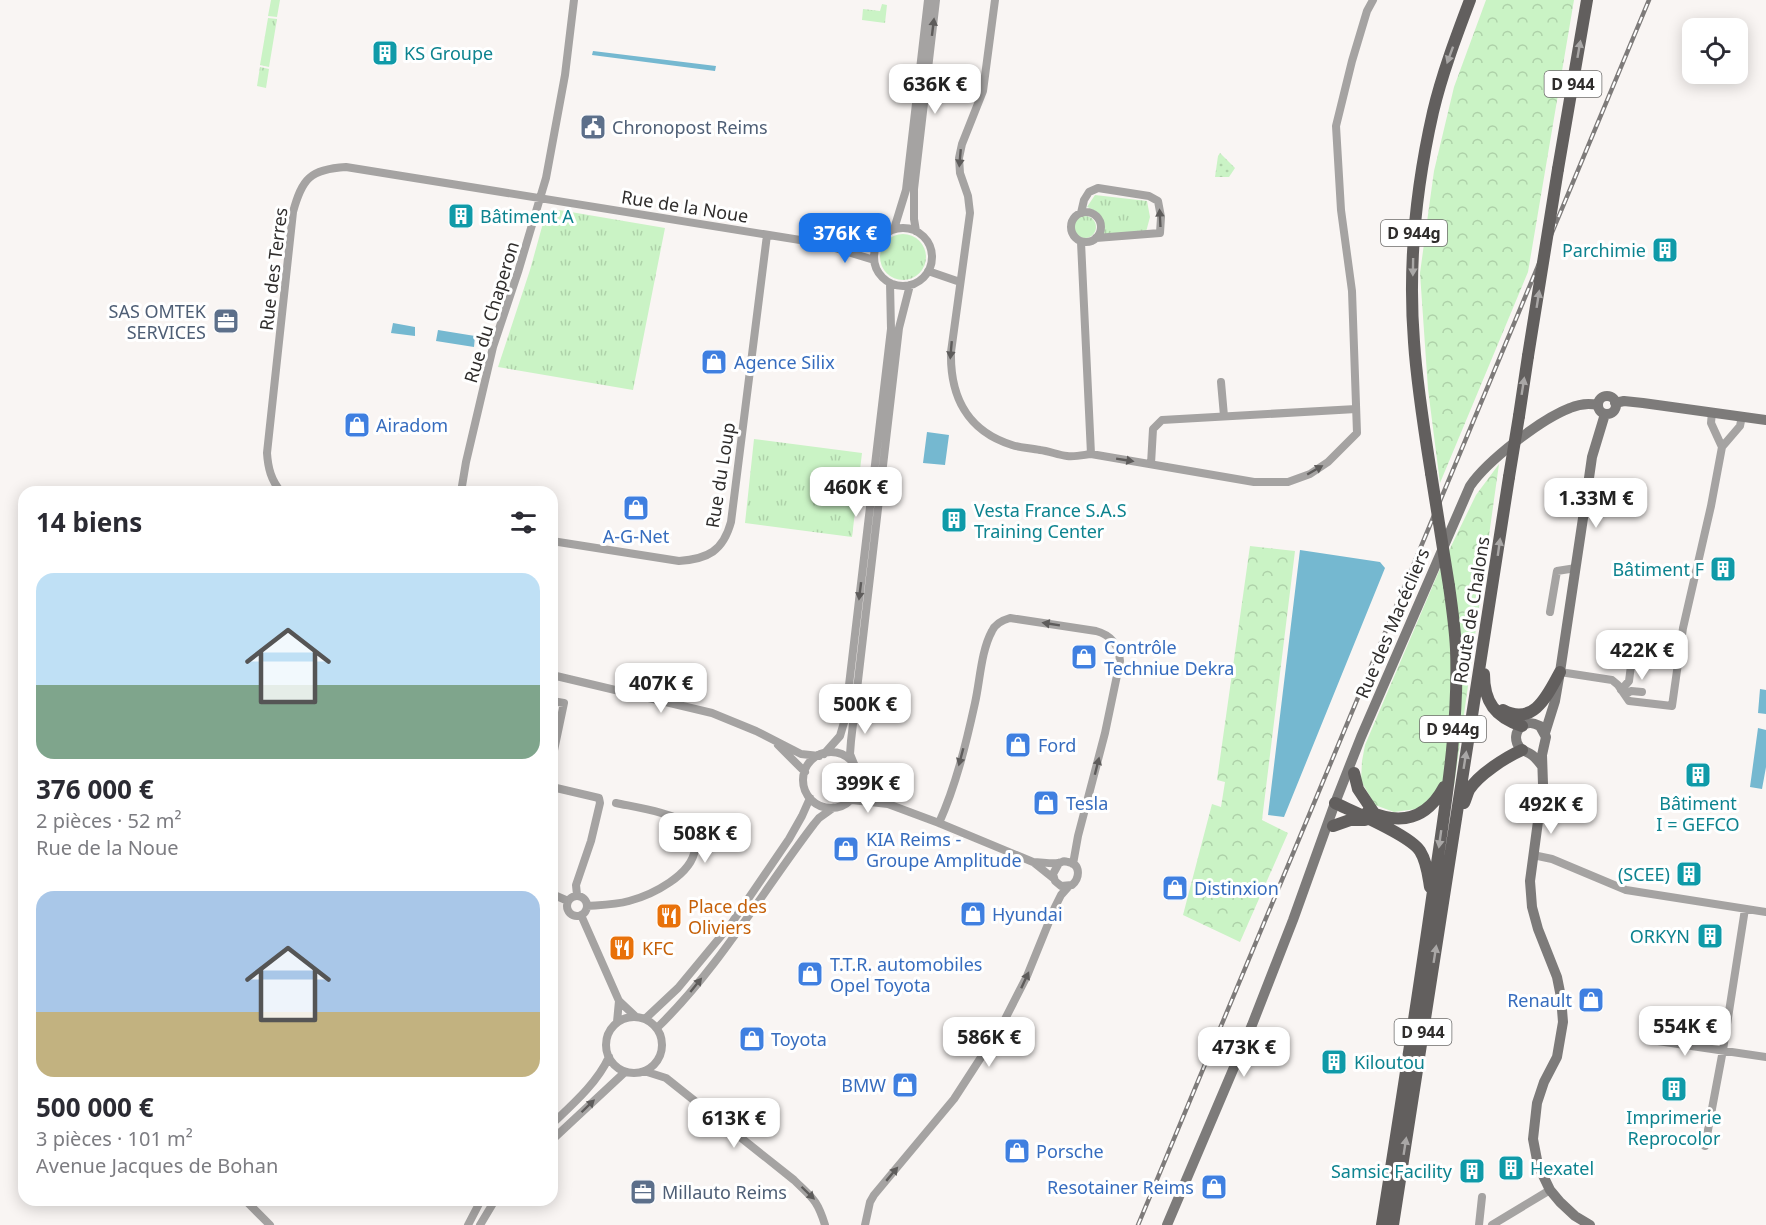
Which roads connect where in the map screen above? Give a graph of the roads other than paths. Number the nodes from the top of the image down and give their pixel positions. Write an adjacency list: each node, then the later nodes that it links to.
1 (574, 0): 8 (street, Rue du Chaperon)
2 (928, 0): 10 (street)
3 (936, 0): 11 (street, one-way to 3)
4 (995, 0): 19 (street, one-way to 19)
5 (1373, 0): 25 (street)
6 (1470, 0): 61 (main road, Route de Chalons / D 944g, one-way to 61, bridge)
7 (1587, 0): 38 (main road, Route de Chalons / D 944, one-way to 7, bridge)
8 (541, 198): 12 (street, Rue de la Noue); 34 (street, Rue des Terres); 35 (street, Rue du Chaperon)
9 (1080, 213): 13 (street); 13 (street, one-way to 9); 15 (street)
10 (894, 230): 11 (street); 14 (street)
11 (916, 231): 18 (street)
12 (767, 235): 16 (street, Rue de la Noue); 36 (street, Rue du Loup)
13 (1096, 238): 15 (street)
14 (879, 240): 16 (street); 17 (street)
15 (1081, 242): 32 (street)
16 (825, 244): 17 (street)
17 (874, 260): 20 (street)
18 (928, 271): 19 (street); 21 (street)
19 (960, 282): 32 (street, one-way to 32)
20 (890, 283): 21 (street); 55 (street, one-way to 55)
21 (910, 285): 56 (street)
22 (1221, 382): 28 (street)
23 (1615, 403): 24 (street); 26 (street); 27 (street)
24 (1598, 405): 27 (street); 51 (street, Rue des Macécliers)
25 (1356, 409): 28 (street); 33 (street, one-way to 25)
26 (1712, 412): 29 (street); 31 (street)
27 (1605, 414): 37 (street)
28 (1224, 416): 33 (street)
29 (1742, 416): 30 (street); 31 (street)
30 (1766, 420)
31 (1722, 447): 43 (street)
32 (1090, 454): 33 (street, one-way to 33)
33 (1151, 464)
34 (277, 486)
35 (462, 486)
36 (558, 542)
37 (1576, 568): 39 (street); 41 (street)
38 (1495, 576): 45 (main road); 72 (main road, Route de Chalons / D 944, one-way to 38)
39 (1550, 612)
40 (1629, 658): 43 (street)
41 (1560, 672): 43 (street); 45 (main road); 46 (street)
42 (558, 676): 52 (street)
43 (1622, 690): 44 (street)
44 (1642, 692)
45 (1488, 697): 48 (main road)
46 (1555, 701): 48 (street); 50 (street)
47 (558, 702): 49 (street)
48 (1527, 724): 50 (street); 54 (street)
49 (558, 732)
50 (1545, 733): 53 (street)
51 (1361, 737): 59 (street, Rue des Macécliers); 65 (street, Rue des Macécliers)
52 (775, 741): 55 (street); 58 (street)
53 (1543, 747): 54 (street); 57 (street)
54 (1526, 752): 57 (street); 72 (main road)
55 (821, 755): 56 (street); 58 (street)
56 (854, 764): 60 (street)
57 (1542, 765): 73 (street)
58 (805, 772): 63 (street)
59 (1354, 773): 65 (street, Rue des Macécliers); 69 (main road)
60 (859, 780): 64 (street); 67 (street)
61 (1448, 781): 69 (main road); 81 (main road, Route de Chalons / D 944, one-way to 81)
62 (558, 788): 79 (street)
63 (810, 798): 68 (street); 90 (street)
64 (852, 800): 67 (street); 68 (street)
65 (1339, 802): 69 (main road); 71 (street, Rue des Macécliers); 87 (street, Rue des Macécliers)
66 (616, 803): 83 (street)
67 (888, 804): 70 (street)
68 (833, 808): 92 (street, one-way to 68)
69 (1372, 816): 71 (main road); 81 (main road)
70 (939, 823): 74 (street); 76 (street, one-way to 70)
71 (1333, 826): 87 (street, Rue des Macécliers)
72 (1453, 839): 114 (main road, Route de Chalons / D 944, one-way to 72)
73 (1533, 855): 84 (street); 102 (street)
74 (1033, 862): 75 (street); 77 (street)
75 (1059, 863): 76 (street); 77 (street)
76 (1073, 864): 78 (street)
77 (1053, 878): 78 (street)
78 (1069, 886): 111 (street, one-way to 78)
79 (577, 895): 82 (street); 83 (street)
80 (558, 897): 82 (street)
81 (1432, 897): 113 (main road, Route de Chalons / D 944)
82 (568, 901): 86 (street)
83 (587, 906): 86 (street)
84 (1745, 909): 85 (street); 94 (street)
85 (1766, 912)
86 (581, 915): 88 (street)
87 (1293, 920): 112 (street, Rue des Macécliers)
88 (619, 1000): 89 (street); 91 (street)
89 (636, 1017): 90 (street); 91 (street)
90 (645, 1019): 92 (street)
91 (617, 1022): 95 (street)
92 (657, 1028): 98 (street)
93 (1651, 1040): 94 (street)
94 (1723, 1050): 96 (street); 101 (street)
95 (609, 1057): 97 (street); 99 (street)
96 (1766, 1057)
97 (625, 1071): 98 (street); 100 (street, one-way to 97)
98 (644, 1071): 110 (street, one-way to 110)
99 (558, 1118)
100 (558, 1134)
101 (1705, 1146)
102 (1550, 1190): 116 (street); 117 (street)
103 (1482, 1197): 115 (street)
104 (251, 1206): 107 (street)
105 (478, 1206): 108 (street)
106 (491, 1206): 109 (street)
107 (270, 1225)
108 (468, 1225)
109 (480, 1225)
110 (825, 1225)
111 (865, 1225)
112 (1167, 1225)
113 (1382, 1225)
114 (1393, 1225)
115 (1479, 1225)
116 (1492, 1225)
117 (1590, 1225)

